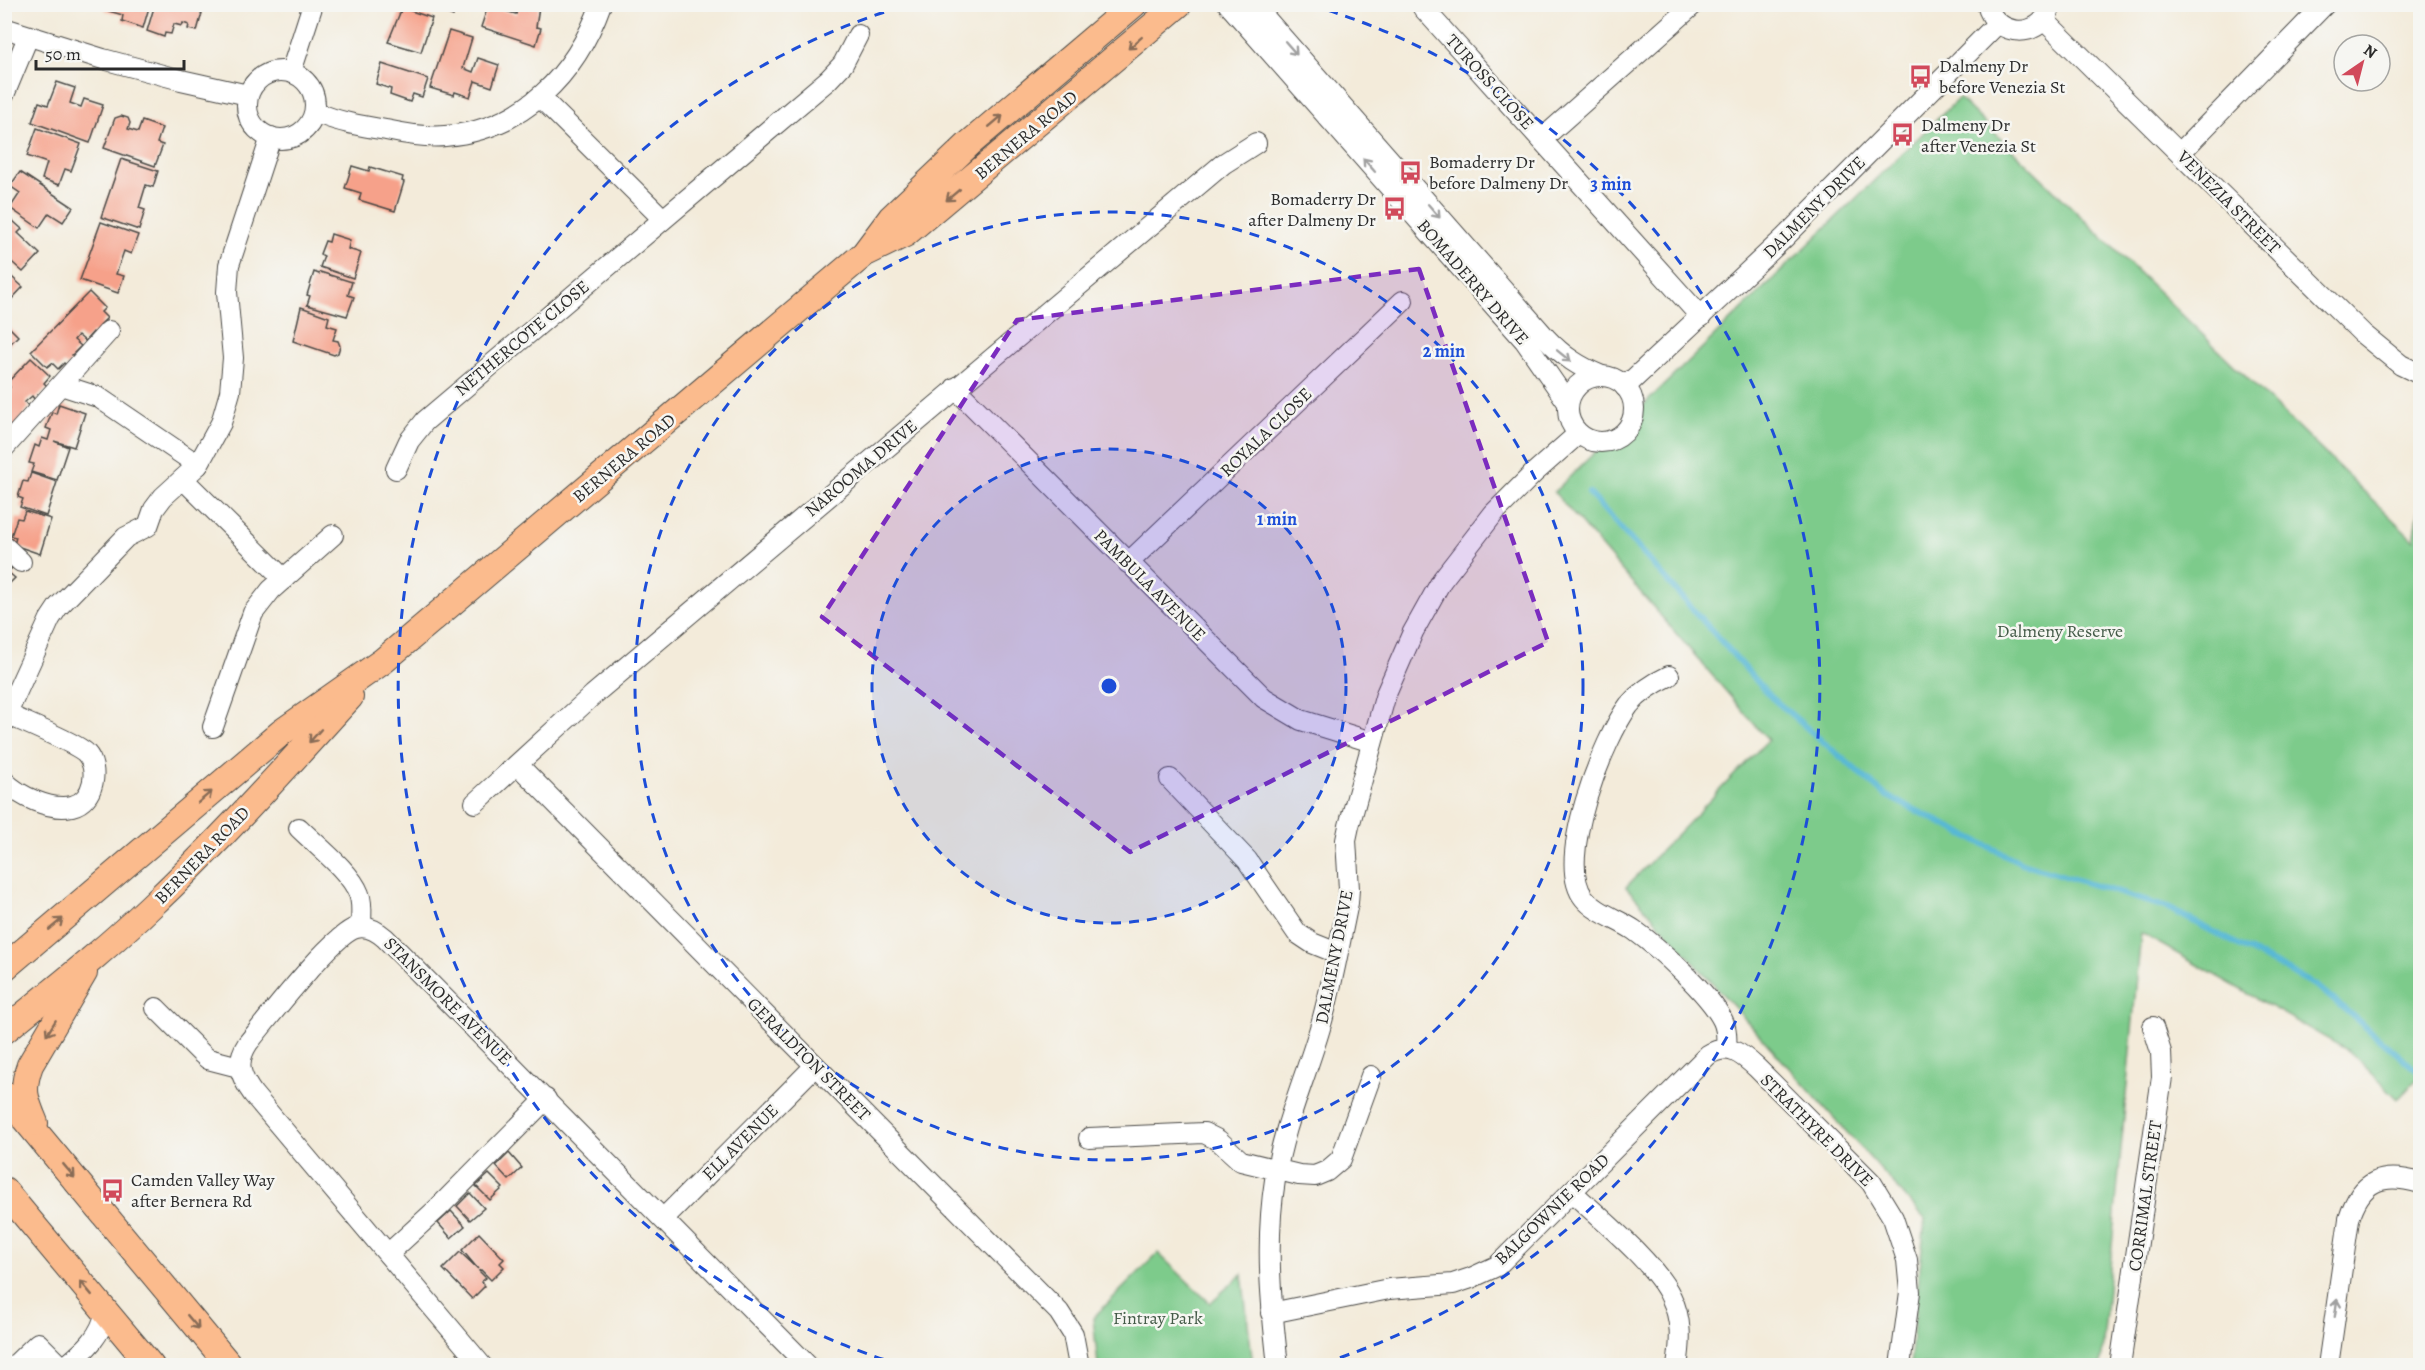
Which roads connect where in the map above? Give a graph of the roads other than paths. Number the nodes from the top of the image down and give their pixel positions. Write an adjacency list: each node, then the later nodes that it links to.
1 (313, 4): 16 (street)
2 (601, 4): 19 (street)
3 (1134, 4): 26 (main road, BERNERA ROAD, one-way to 3)
4 (1179, 4): 26 (main road, BERNERA ROAD, one-way to 26)
5 (1228, 4): 35 (street, BOMADERRY DRIVE, one-way to 5)
6 (1253, 4): 31 (street, BOMADERRY DRIVE, one-way to 31)
7 (1694, 4): 22 (street)
8 (1988, 4): 12 (street)
9 (2325, 4): 24 (street)
10 (1423, 8): 22 (street, TUROSS CLOSE)
11 (2047, 12): 12 (street); 24 (street, VENEZIA STREET)
12 (1998, 23): 28 (street, DALMENY DRIVE)
13 (4, 28): 15 (street)
14 (858, 35): 25 (street, NETHERCOTE CLOSE)
15 (28, 37): 17 (street); 18 (street)
16 (291, 72): 18 (street); 20 (street)
17 (4, 95)
18 (248, 95): 21 (street)
19 (540, 97): 20 (street); 25 (street)
20 (315, 112): 21 (street)
21 (271, 137): 38 (street)
22 (1542, 139): 28 (street, TUROSS CLOSE)
23 (1256, 143): 34 (street, NAROOMA DRIVE)
24 (2180, 153): 30 (street, VENEZIA STREET)
25 (663, 219): 39 (street, NETHERCOTE CLOSE)
26 (864, 254): 46 (main road, BERNERA ROAD)
27 (1403, 301): 44 (street, ROYALA CLOSE)
28 (1701, 317): 33 (street, DALMENY DRIVE)
29 (109, 332): 32 (street)
30 (2421, 374)
31 (1602, 376): 33 (street); 35 (street)
32 (61, 385): 37 (street); 38 (street)
33 (1625, 387): 36 (street)
34 (955, 388): 44 (street, PAMBULA AVENUE); 51 (street, NAROOMA DRIVE)
35 (1568, 403): 36 (street)
36 (1578, 434): 50 (street, DALMENY DRIVE)
37 (4, 448)
38 (198, 465): 40 (street)
39 (396, 469)
40 (183, 479): 45 (street); 48 (street)
41 (333, 535): 45 (street)
42 (4, 546): 43 (street)
43 (21, 562)
44 (1128, 563): 50 (street, PAMBULA AVENUE)
45 (284, 579): 49 (street)
46 (383, 661): 58 (main road, BERNERA ROAD, one-way to 58); 59 (main road, BERNERA ROAD, one-way to 46)
47 (1669, 676): 63 (street)
48 (6, 717): 53 (street)
49 (213, 727)
50 (1372, 742): 57 (street, DALMENY DRIVE)
51 (518, 765): 54 (street, NAROOMA DRIVE); 64 (street, GERALDTON STREET)
52 (1170, 779): 57 (street)
53 (4, 781)
54 (475, 803)
55 (299, 828): 56 (street)
56 (361, 927): 65 (street); 68 (street, STANSMORE AVENUE)
57 (1337, 953): 71 (street, DALMENY DRIVE)
58 (91, 960): 62 (main road, BERNERA ROAD); 70 (main road, one-way to 70)
59 (7, 964)
60 (156, 1008): 65 (street)
61 (2153, 1027): 90 (street, CORRIMAL STREET)
62 (4, 1031)
63 (1726, 1048): 73 (street, BALGOWNIE ROAD); 89 (street, STRATHYRE DRIVE)
64 (815, 1066): 75 (street, ELL AVENUE); 86 (street, GERALDTON STREET)
65 (239, 1067): 76 (street)
66 (1371, 1076): 71 (street)
67 (4, 1094): 70 (main road)
68 (546, 1099): 75 (street, STANSMORE AVENUE); 76 (street)
69 (1089, 1138): 71 (street)
70 (42, 1139): 83 (main road, one-way to 83)
71 (1277, 1170): 78 (street, DALMENY DRIVE)
72 (2421, 1184): 91 (street, one-way to 72)
73 (1572, 1192): 78 (street, BALGOWNIE ROAD); 88 (street)
74 (7, 1196): 77 (main road, one-way to 74)
75 (664, 1218): 85 (street, STANSMORE AVENUE)
76 (388, 1254): 84 (street)
77 (106, 1311): 81 (street); 82 (main road)
78 (1271, 1313): 87 (street, DALMENY DRIVE)
79 (14, 1365): 80 (street)
80 (61, 1365)
81 (66, 1365)
82 (150, 1365)
83 (230, 1365)
84 (482, 1365)
85 (808, 1365)
86 (1079, 1365)
87 (1278, 1365)
88 (1677, 1365)
89 (1900, 1365)
90 (2120, 1365)
91 (2328, 1365)

